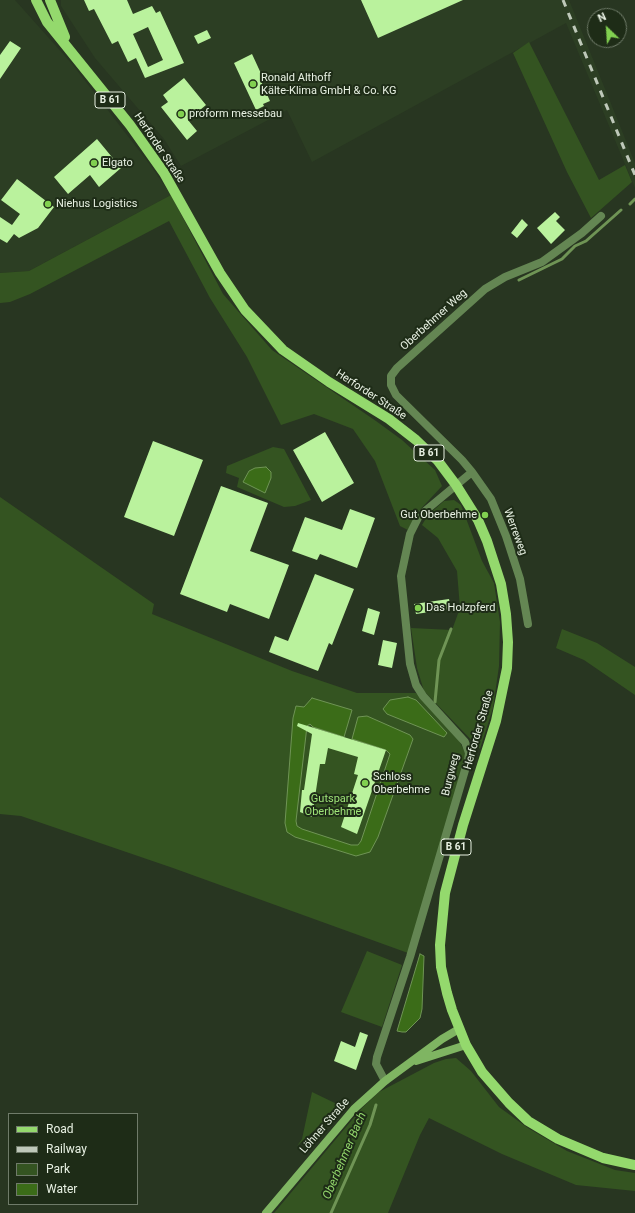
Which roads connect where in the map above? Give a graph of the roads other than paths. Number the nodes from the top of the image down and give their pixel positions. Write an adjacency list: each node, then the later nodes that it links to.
1 (36, 0): 3 (main road, Herforder Straße / B 61)
2 (50, 0): 3 (main road, Herforder Straße / B 61)
3 (72, 51): 6 (main road, Herforder Straße / B 61)
4 (601, 216): 5 (street, Oberbehmer Weg)
5 (472, 472): 6 (street); 7 (street, Werreweg)
6 (456, 485): 8 (main road, Herforder Straße / B 61); 11 (street, Burgweg)
7 (528, 624)
8 (459, 1029): 9 (main road, Herforder Straße / B 61); 10 (main road, Löhner Straße)
9 (466, 1045): 10 (main road, Löhner Straße); 12 (main road, Herforder Straße / B 61)
10 (410, 1063): 11 (main road, Löhner Straße)
11 (383, 1077): 13 (main road, Löhner Straße)
12 (635, 1165)
13 (266, 1213)

